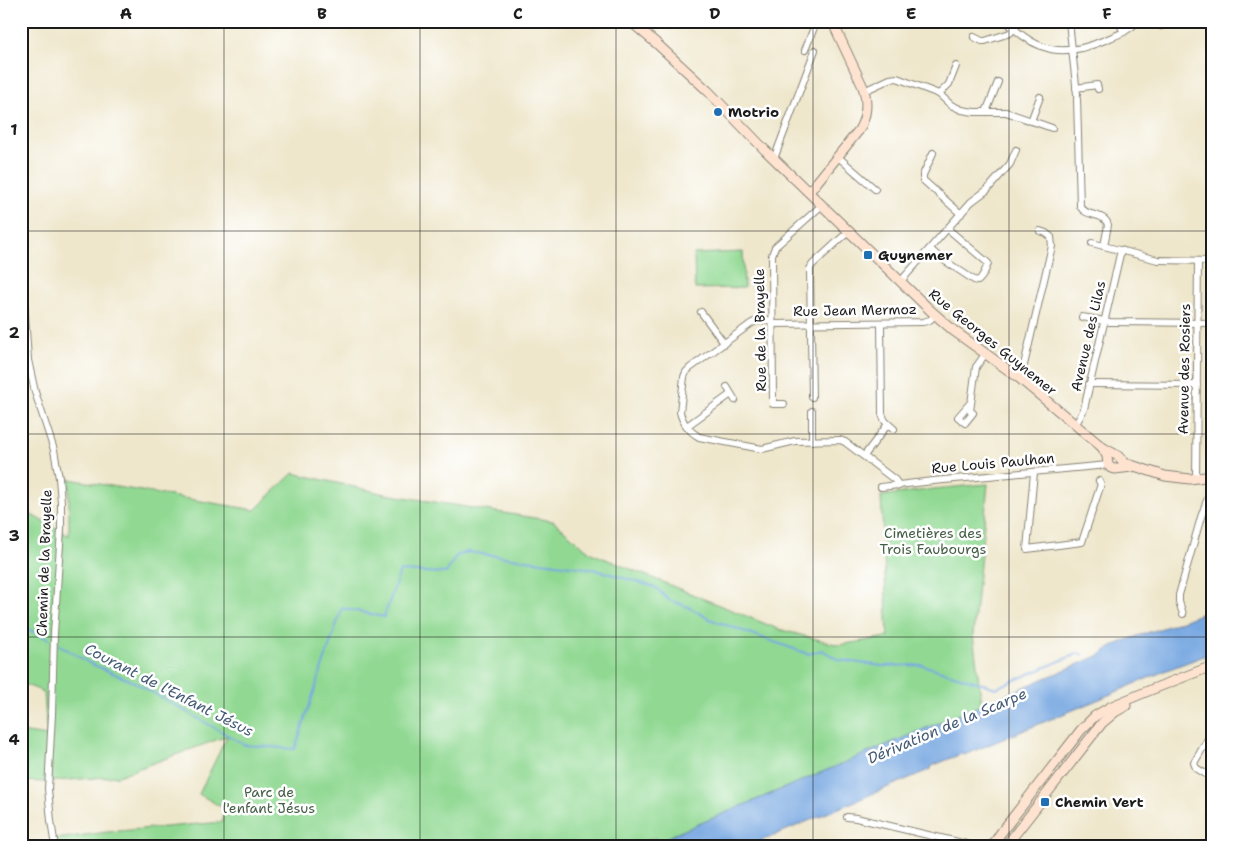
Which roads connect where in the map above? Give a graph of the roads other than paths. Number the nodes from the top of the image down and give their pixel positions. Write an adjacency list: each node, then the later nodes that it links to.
1 (630, 21): 30 (main road, Rue Georges Guynemer)
2 (818, 21): 14 (street)
3 (832, 21): 20 (main road)
4 (1006, 21): 11 (street)
5 (1021, 21): 11 (street)
6 (1118, 21): 12 (street)
7 (1138, 21): 12 (street)
8 (1154, 21): 10 (street)
9 (1069, 22): 16 (street)
10 (1161, 26)
11 (1014, 29): 13 (street); 16 (street)
12 (1124, 32): 16 (street)
13 (974, 37)
14 (805, 50)
15 (815, 50): 30 (street)
16 (1072, 50): 21 (street)
17 (956, 66): 22 (street)
18 (998, 82): 24 (street)
19 (1098, 89): 21 (street)
20 (864, 91): 22 (street); 29 (main road)
21 (1077, 93): 39 (street)
22 (939, 94): 24 (street)
23 (1040, 97): 25 (street)
24 (986, 112): 25 (street)
25 (1031, 122): 26 (street)
26 (1052, 128)
27 (1016, 150): 34 (street)
28 (933, 153): 34 (street)
29 (837, 156): 31 (street); 32 (main road)
30 (774, 159): 32 (main road, Rue Georges Guynemer)
31 (875, 189)
32 (808, 192): 33 (main road, Rue Georges Guynemer)
33 (821, 206): 37 (main road, Rue Georges Guynemer); 49 (street, Rue de la Brayelle)
34 (961, 214): 35 (street)
35 (948, 229): 40 (street); 40 (street)
36 (1040, 231): 57 (street)
37 (848, 232): 45 (main road, Rue Georges Guynemer); 54 (street)
38 (1092, 243): 39 (street)
39 (1104, 246): 41 (street)
40 (930, 249): 45 (street)
41 (1120, 250): 43 (street); 51 (street, Avenue des Lilas)
42 (21, 254): 85 (street, Chemin de la Brayelle)
43 (1198, 261): 44 (street); 52 (street, Avenue des Rosiers)
44 (1212, 261)
45 (900, 282): 47 (main road, Rue Georges Guynemer)
46 (701, 312): 55 (street)
47 (935, 315): 50 (street, Rue Jean Mermoz); 56 (main road, Rue Georges Guynemer)
48 (1082, 317): 51 (street)
49 (772, 322): 54 (street, Rue Jean Mermoz); 55 (street, Rue Jean Mermoz); 63 (street, Rue de la Brayelle)
50 (881, 322): 54 (street, Rue Jean Mermoz); 68 (street)
51 (1104, 322): 52 (street); 58 (street, Avenue des Lilas)
52 (1197, 323): 53 (street); 59 (street, Avenue des Rosiers)
53 (1212, 323)
54 (811, 324): 61 (street)
55 (724, 343): 66 (street, Rue Jean Mermoz)
56 (986, 353): 57 (main road, Rue Georges Guynemer); 62 (street)
57 (1018, 377): 65 (main road, Rue Georges Guynemer)
58 (1090, 384): 59 (street); 65 (street, Avenue des Lilas)
59 (1197, 385): 73 (street, Avenue des Rosiers)
60 (726, 387): 66 (street)
61 (812, 397)
62 (971, 402)
63 (784, 404)
64 (812, 411): 67 (street)
65 (1075, 425): 69 (main road, Rue Georges Guynemer)
66 (687, 426): 67 (street)
67 (812, 441): 68 (street)
68 (864, 456): 75 (street)
69 (1113, 460): 70 (main road); 70 (main road); 71 (street, Rue Louis Paulhan)
70 (1142, 469): 73 (main road)
71 (1034, 472): 74 (street); 75 (street, Rue Louis Paulhan)
72 (1212, 476): 73 (main road)
73 (1196, 478)
74 (1100, 481)
75 (899, 486): 77 (street, Rue Louis Paulhan)
76 (1212, 486): 78 (street)
77 (881, 487)
78 (1210, 496): 79 (street)
79 (1184, 614)
80 (1212, 666): 87 (main road)
81 (1212, 672): 88 (main road)
82 (1212, 732): 83 (street)
83 (1212, 778)
84 (847, 817): 86 (street)
85 (55, 847)
86 (979, 847)
87 (992, 847)
88 (1005, 847)

